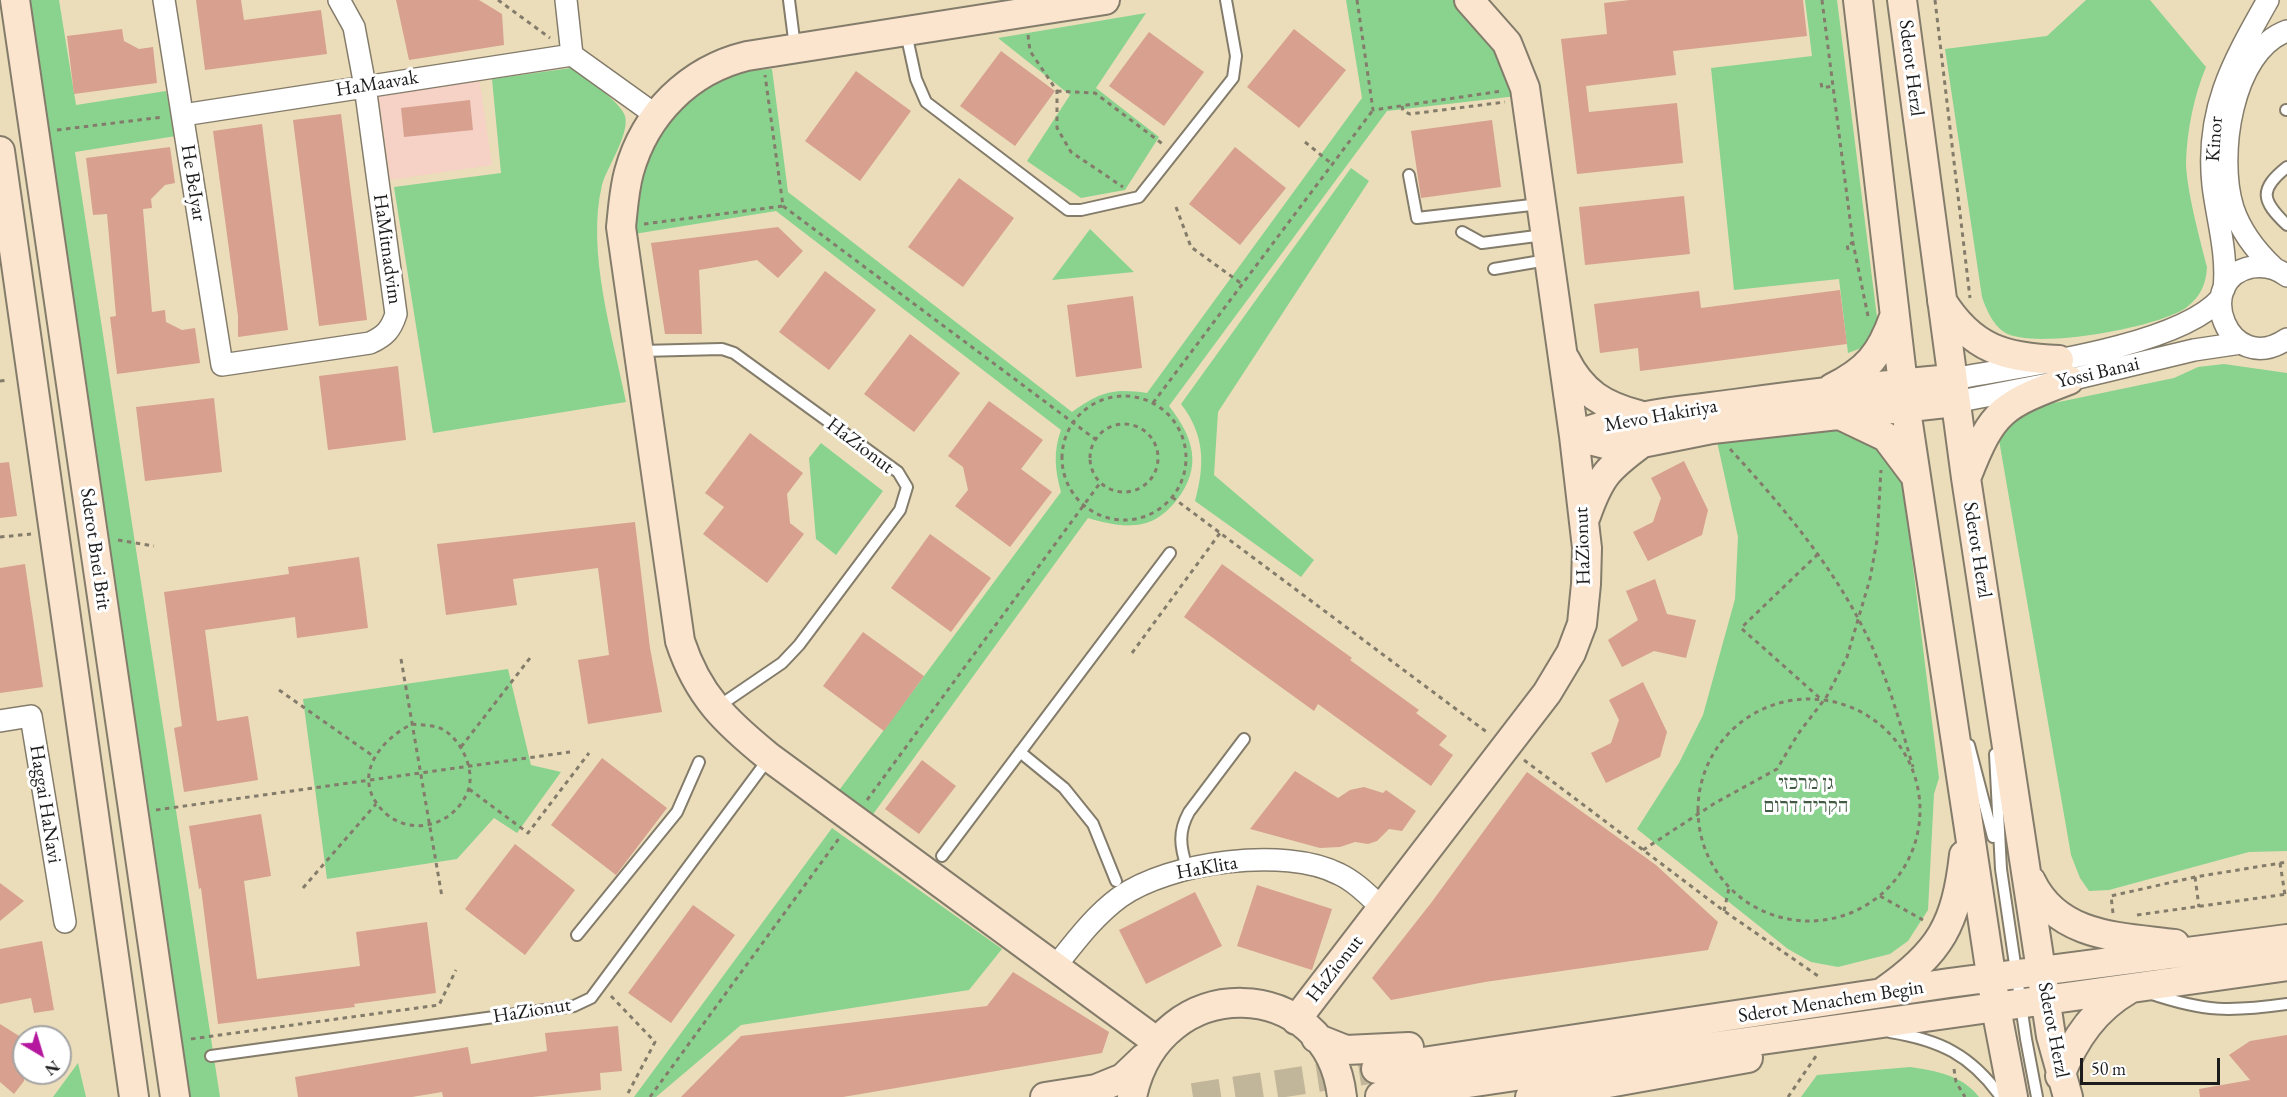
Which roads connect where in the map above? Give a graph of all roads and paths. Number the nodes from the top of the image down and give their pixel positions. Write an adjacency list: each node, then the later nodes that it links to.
1 (15, 0): 162 (main road, Sderot Bnei Brit)
2 (164, 0): 32 (street, He BeIyar)
3 (339, 0): 26 (street, HaMitnadvim)
4 (498, 0): 24 (path)
5 (566, 0): 24 (street)
6 (789, 0): 21 (lane)
7 (977, 0): 18 (main road)
8 (1105, 0): 16 (main road)
9 (1226, 0): 37 (lane)
10 (1357, 0): 31 (path)
11 (1469, 0): 29 (main road, HaZionut)
12 (1822, 0): 27 (path)
13 (1858, 0): 56 (main road, Sderot Herzl)
14 (1902, 0): 55 (main road, Sderot Herzl)
15 (2268, 0): 17 (street); 54 (street, Kinor)
16 (1024, 4): 18 (main road)
17 (2287, 23)
18 (948, 26): 20 (main road)
19 (2287, 31): 52 (street, Kinor)
20 (906, 33): 21 (main road); 41 (lane)
21 (796, 49): 23 (main road)
22 (1030, 51): 28 (path)
23 (763, 54): 33 (main road); 43 (path)
24 (572, 55): 26 (street, HaMaavak); 33 (street)
25 (1821, 83): 27 (path)
26 (365, 86): 32 (street, HaMaavak); 63 (street, HaMitnadvim)
27 (1833, 86): 48 (path)
28 (1058, 90): 37 (path); 41 (path)
29 (1526, 94): 30 (path); 30 (path); 42 (main road, HaZionut)
30 (1402, 106): 31 (path)
31 (1373, 110): 38 (path)
32 (183, 115): 34 (path); 63 (street, He BeIyar)
33 (657, 116): 46 (main road)
34 (57, 130)
35 (1305, 142): 38 (path)
36 (0, 151): 161 (main road, Sderot Bnei Brit)
37 (1174, 153): 41 (lane)
38 (1332, 164): 53 (path)
39 (2287, 167): 45 (lane)
40 (1409, 175): 42 (lane)
41 (1139, 197)
42 (1540, 204): 49 (main road, HaZionut)
43 (783, 206): 46 (path); 72 (path)
44 (1176, 207): 53 (path)
45 (2287, 225)
46 (621, 227): 61 (main road)
47 (1462, 232): 49 (lane)
48 (1853, 243): 50 (path); 56 (path)
49 (1546, 247): 51 (lane); 59 (main road, HaZionut)
50 (1848, 250)
51 (1494, 270)
52 (2281, 272): 54 (street, Yossi Banai)
53 (1242, 284): 70 (path)
54 (2223, 293): 58 (street, Kinor); 64 (street, Yossi Banai)
55 (1942, 300): 64 (main road); 67 (main road, Sderot Herzl)
56 (1882, 319): 68 (main road); 69 (main road, Sderot Herzl)
57 (2287, 339): 60 (street)
58 (2241, 343): 60 (street, Yossi Banai); 64 (street, Yossi Banai)
59 (1560, 348): 74 (main road); 75 (main road, HaZionut)
60 (2266, 348): 62 (street)
61 (638, 351): 97 (main road); 97 (lane, HaZionut)
62 (2287, 351)
63 (222, 365)
64 (2064, 370): 67 (street, Yossi Banai); 79 (main road)
65 (9, 380): 66 (path)
66 (0, 381)
67 (1953, 391): 69 (main road, Mevo Hakiriya); 79 (main road, Sderot Herzl)
68 (1824, 392): 69 (main road, Mevo Hakiriya); 74 (main road, Mevo Hakiriya)
69 (1904, 396): 71 (main road, Mevo Hakiriya); 78 (main road, Sderot Herzl)
70 (1154, 403): 72 (path); 81 (path)
71 (1842, 416): 73 (main road, Mevo Hakiriya); 76 (main road)
72 (1071, 424): 77 (path); 81 (path)
73 (1712, 429): 74 (main road, Mevo Hakiriya); 89 (path)
74 (1642, 430): 75 (main road, Mevo Hakiriya); 82 (main road)
75 (1574, 436): 82 (main road, HaZionut)
76 (1886, 437): 78 (main road); 90 (path)
77 (1095, 440): 80 (path); 80 (path)
78 (1916, 476): 94 (main road, Sderot Herzl)
79 (1966, 478): 124 (main road, Sderot Herzl)
80 (1100, 483): 81 (path)
81 (1083, 506): 116 (path)
82 (1584, 524): 133 (main road, HaZionut)
83 (33, 533): 85 (path)
84 (1220, 533): 91 (path)
85 (0, 537)
86 (116, 539): 87 (path)
87 (154, 546)
88 (1170, 553): 103 (lane)
89 (1818, 554): 90 (path); 96 (path)
90 (1860, 621): 96 (path); 111 (path)
91 (1132, 653)
92 (530, 658): 101 (path)
93 (401, 659): 99 (path)
94 (1946, 676): 117 (main road, Sderot Herzl); 124 (lane)
95 (279, 690): 105 (path)
96 (1822, 700): 111 (path); 115 (path); 115 (path)
97 (715, 708): 106 (main road)
98 (0, 721): 137 (street, Haggai HaNavi)
99 (412, 724): 101 (path); 105 (path); 109 (path)
100 (1244, 739): 123 (lane)
101 (461, 747): 108 (path)
102 (570, 752): 108 (path)
103 (1020, 752): 120 (lane); 126 (lane)
104 (589, 753): 112 (path)
105 (374, 756): 110 (path)
106 (769, 758): 116 (main road); 146 (lane, HaZionut)
107 (699, 762): 139 (lane)
108 (468, 766): 109 (path); 112 (path)
109 (421, 772): 110 (path); 118 (path)
110 (369, 779): 113 (path); 114 (path)
111 (1917, 783): 130 (path)
112 (469, 789): 118 (path)
113 (376, 804): 118 (path); 127 (path)
114 (156, 810)
115 (1698, 815): 119 (path); 128 (path)
116 (853, 820): 143 (main road); 164 (path)
117 (1968, 820): 138 (main road); 145 (main road, Sderot Herzl)
118 (430, 826): 131 (path)
119 (1643, 850)
120 (942, 856)
121 (2287, 862): 122 (path)
122 (2280, 863): 125 (path); 129 (path)
123 (1186, 868): 133 (street, HaKlita); 143 (street, HaKlita)
124 (2014, 870): 141 (main road); 145 (main road, Sderot Herzl)
125 (2195, 877): 132 (path); 136 (path)
126 (1116, 881)
127 (303, 888)
128 (1729, 888): 130 (path); 134 (path)
129 (2286, 895): 132 (path)
130 (1880, 896): 138 (path)
131 (442, 897)
132 (2199, 907): 135 (path)
133 (1382, 908): 152 (main road, HaZionut)
134 (1724, 911)
135 (2136, 915)
136 (2109, 918)
137 (65, 922)
138 (1944, 933): 148 (main road)
139 (577, 935)
140 (2287, 939): 141 (main road, Sderot Menachem Begin)
141 (2213, 950): 145 (main road, Sderot Menachem Begin)
142 (2287, 966): 147 (main road, Sderot Menachem Begin)
143 (1054, 967): 155 (main road)
144 (456, 970): 154 (path)
145 (2017, 974): 148 (main road, Sderot Menachem Begin); 150 (main road, Sderot Herzl); 150 (main road, Sderot Herzl)
146 (602, 986): 156 (lane, HaZionut); 163 (path)
147 (2132, 988): 149 (lane); 150 (main road, Sderot Menachem Begin); 159 (main road)
148 (1878, 995): 151 (main road, Sderot Menachem Begin)
149 (2287, 1004)
150 (2021, 1005): 153 (main road, Sderot Menachem Begin); 159 (main road, Sderot Herzl); 171 (main road, Sderot Herzl); 172 (lane)
151 (1765, 1012): 152 (main road); 158 (main road, Sderot Menachem Begin)
152 (1306, 1029): 155 (main road); 167 (main road)
153 (1847, 1029): 158 (main road, Sderot Menachem Begin); 168 (main road); 169 (path); 170 (lane)
154 (189, 1040)
155 (1150, 1049): 165 (main road); 166 (main road)
156 (211, 1056)
157 (1954, 1067): 160 (path)
158 (1378, 1083)
159 (2064, 1086)
160 (1963, 1096)
161 (134, 1097)
162 (175, 1097)
163 (626, 1097)
164 (650, 1097)
165 (1044, 1097)
166 (1132, 1097)
167 (1342, 1097)
168 (1530, 1097)
169 (1788, 1097)
170 (2001, 1097)
171 (2013, 1097)
172 (2037, 1097)

